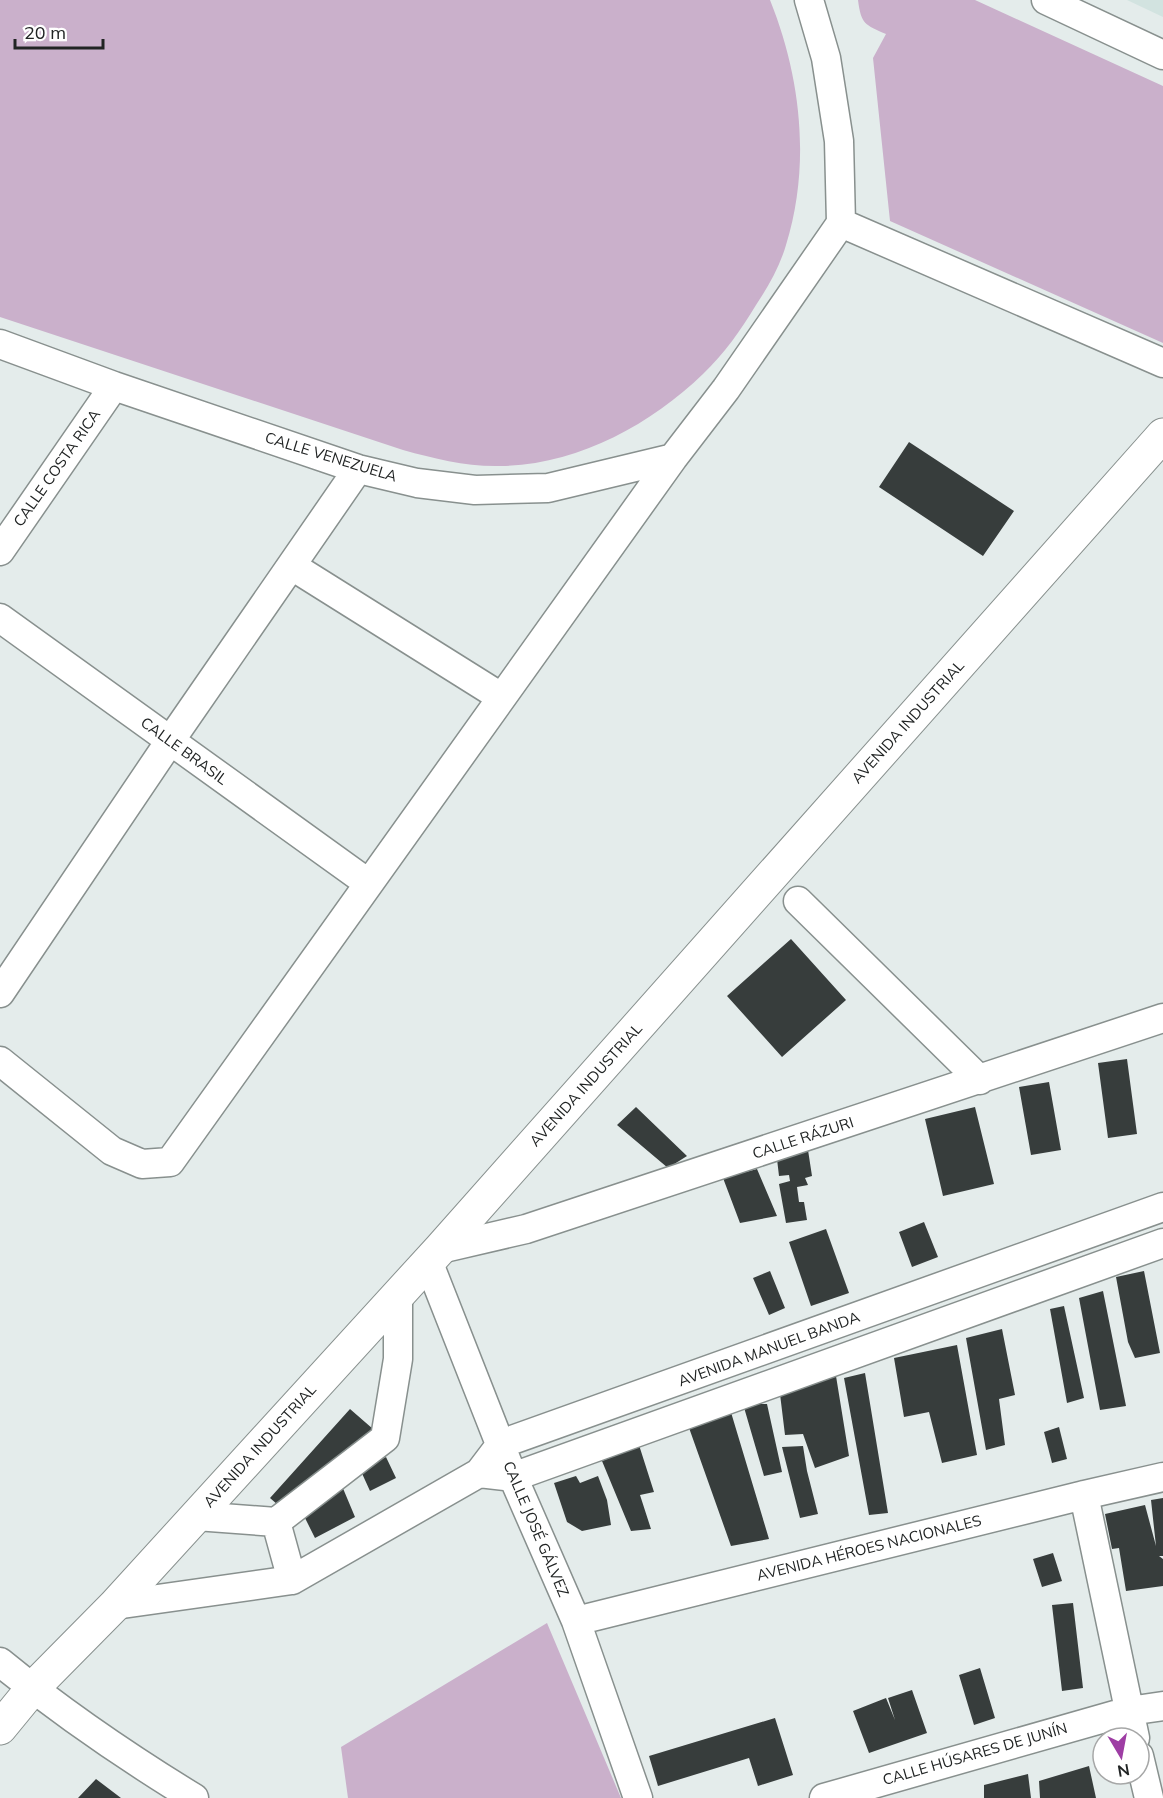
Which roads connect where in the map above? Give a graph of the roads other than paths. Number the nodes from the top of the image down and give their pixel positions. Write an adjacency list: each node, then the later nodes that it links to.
1 (809, 0): 4 (street)
2 (1046, 0): 3 (street)
3 (1163, 55)
4 (842, 223): 6 (street); 9 (street)
5 (0, 344): 7 (street, CALLE VENEZUELA)
6 (1163, 363)
7 (114, 386): 10 (street, CALLE VENEZUELA); 11 (street, CALLE COSTA RICA)
8 (1163, 435): 25 (highway, AVENIDA INDUSTRIAL)
9 (673, 458): 10 (street, CALLE VENEZUELA); 14 (street)
10 (358, 469): 12 (street)
11 (0, 550)
12 (292, 566): 14 (street); 15 (street)
13 (0, 618): 15 (street, CALLE BRASIL)
14 (501, 697): 16 (street)
15 (170, 741): 16 (street, CALLE BRASIL); 18 (street)
16 (368, 883): 20 (street)
17 (798, 901): 21 (street)
18 (0, 993)
19 (1163, 1018): 21 (street, CALLE RÁZURI)
20 (0, 1061)
21 (980, 1080): 25 (street, CALLE RÁZURI)
22 (1163, 1207): 23 (street, AVENIDA MANUEL BANDA)
23 (1071, 1240): 26 (street); 28 (street, AVENIDA MANUEL BANDA)
24 (1163, 1243): 26 (street)
25 (434, 1256): 27 (highway, AVENIDA INDUSTRIAL); 28 (street, CALLE JOSÉ GÁLVEZ)
26 (1080, 1273): 30 (street)
27 (398, 1294): 33 (highway, AVENIDA INDUSTRIAL); 34 (street)
28 (501, 1444): 29 (street); 30 (street, CALLE JOSÉ GÁLVEZ)
29 (479, 1473): 30 (street); 35 (street)
30 (513, 1477): 37 (street, CALLE JOSÉ GÁLVEZ)
31 (1163, 1477): 32 (street, AVENIDA HÉROES NACIONALES)
32 (1083, 1495): 37 (street, AVENIDA HÉROES NACIONALES); 41 (street)
33 (196, 1516): 34 (street); 36 (highway, AVENIDA INDUSTRIAL)
34 (276, 1522): 35 (street)
35 (292, 1580): 36 (street)
36 (115, 1605): 39 (highway, AVENIDA INDUSTRIAL)
37 (576, 1621): 45 (street, CALLE JOSÉ GÁLVEZ)
38 (0, 1662): 39 (street)
39 (32, 1689): 42 (highway, AVENIDA INDUSTRIAL); 44 (street)
40 (1163, 1706): 41 (street, CALLE HÚSARES DE JUNÍN)
41 (1132, 1725): 43 (street, CALLE HÚSARES DE JUNÍN)
42 (0, 1728)
43 (891, 1788): 46 (street, CALLE HÚSARES DE JUNÍN)
44 (194, 1798)
45 (638, 1798)
46 (824, 1798)

